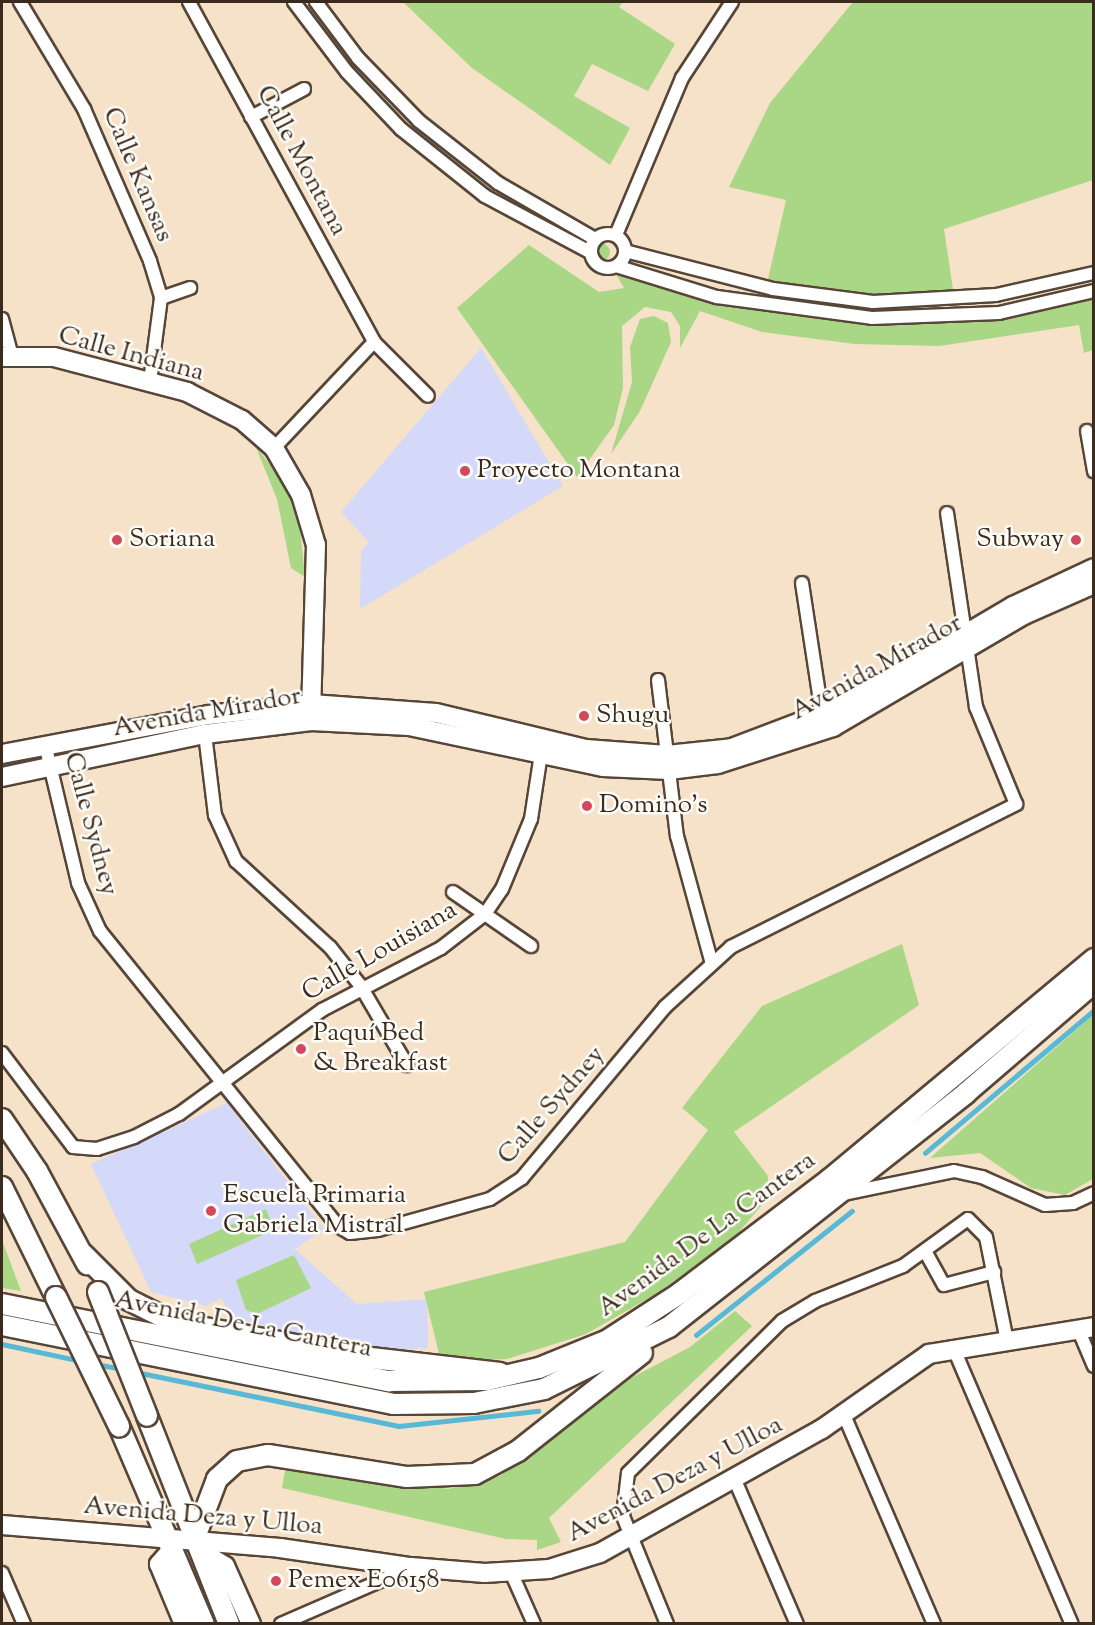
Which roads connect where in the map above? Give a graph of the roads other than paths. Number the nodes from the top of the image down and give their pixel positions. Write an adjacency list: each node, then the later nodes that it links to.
1 (20, 2): 19 (street, Calle Kansas)
2 (189, 2): 9 (street, Calle Montana)
3 (294, 2): 8 (street)
4 (316, 2): 6 (street)
5 (732, 2): 10 (street)
6 (382, 86): 8 (street); 11 (street)
7 (304, 89): 9 (street)
8 (369, 98): 13 (street)
9 (251, 117): 22 (street, Calle Montana)
10 (616, 236): 11 (street); 12 (street)
11 (595, 239): 13 (street)
12 (625, 251): 14 (street); 18 (street)
13 (590, 252): 14 (street)
14 (616, 266): 20 (street)
15 (1094, 273): 18 (street)
16 (190, 288): 19 (street)
17 (1094, 291): 20 (street)
18 (996, 295): 20 (street)
19 (161, 298): 24 (street, Calle Kansas)
20 (999, 313)
21 (2, 319): 23 (street)
22 (374, 342): 25 (street, Calle Montana); 27 (street)
23 (7, 357): 24 (street, Calle Indiana)
24 (150, 381): 27 (street, Calle Indiana)
25 (428, 396)
26 (1087, 431): 28 (street)
27 (274, 448): 35 (street, Calle Indiana)
28 (1094, 471)
29 (946, 513): 33 (street)
30 (1094, 568): 33 (street, Avenida Mirador)
31 (802, 583): 36 (street)
32 (1094, 584): 33 (street, Avenida Mirador)
33 (964, 643): 36 (street, Avenida Mirador); 48 (street, Calle Sydney)
34 (658, 680): 41 (street)
35 (311, 712): 37 (street, Avenida Mirador); 38 (street, Avenida Mirador); 39 (street, Avenida Mirador)
36 (823, 723): 41 (street, Avenida Mirador)
37 (205, 734): 42 (street, Avenida Mirador); 50 (street)
38 (45, 744): 40 (street, Avenida Mirador); 42 (street, Calle Sydney)
39 (542, 747): 41 (street, Avenida Mirador); 45 (street, Calle Louisiana)
40 (2, 754)
41 (668, 762): 48 (street)
42 (51, 768): 43 (street, Avenida Mirador); 53 (street, Calle Sydney)
43 (2, 777)
44 (453, 892): 45 (street)
45 (485, 914): 46 (street); 50 (street, Calle Louisiana)
46 (531, 946)
47 (1094, 959): 68 (main road, Avenida De La Cantera)
48 (711, 960): 53 (street, Calle Sydney)
49 (1094, 983): 57 (main road, Avenida De La Cantera)
50 (360, 985): 52 (street); 53 (street, Calle Louisiana)
51 (2, 1053): 53 (street, Calle Louisiana)
52 (407, 1065)
53 (223, 1081)
54 (2, 1119): 59 (main road)
55 (2, 1187): 73 (main road, bridge)
56 (1094, 1193): 57 (street)
57 (839, 1196): 63 (main road, Avenida De La Cantera)
58 (925, 1251): 60 (street); 60 (street); 72 (street)
59 (83, 1254): 68 (main road); 74 (main road, bridge)
60 (994, 1272): 65 (street)
61 (2, 1304): 68 (main road, Avenida De La Cantera)
62 (2, 1326): 63 (main road, Avenida De La Cantera)
63 (669, 1328): 74 (main road)
64 (1086, 1329): 65 (street, Avenida Deza y Ulloa); 67 (street)
65 (1007, 1341): 66 (street, Avenida Deza y Ulloa)
66 (953, 1347): 69 (street, Avenida Deza y Ulloa); 88 (street)
67 (1094, 1366)
68 (508, 1376)
69 (844, 1415): 70 (street, Avenida Deza y Ulloa); 87 (street)
70 (734, 1478): 72 (street, Avenida Deza y Ulloa); 86 (street)
71 (2, 1525): 73 (street, Avenida Deza y Ulloa)
72 (629, 1536): 76 (street, Avenida Deza y Ulloa); 85 (street)
73 (172, 1542): 74 (street, Avenida Deza y Ulloa); 79 (street); 80 (main road)
74 (196, 1545): 75 (street, Avenida Deza y Ulloa); 81 (main road); 82 (street)
75 (411, 1567): 76 (street, Avenida Deza y Ulloa); 83 (street)
76 (511, 1572): 84 (street)
77 (2, 1573): 78 (street)
78 (24, 1623)
79 (184, 1623)
80 (204, 1623)
81 (229, 1623)
82 (251, 1623)
83 (280, 1623)
84 (534, 1623)
85 (667, 1623)
86 (797, 1623)
87 (934, 1623)
88 (1072, 1623)

